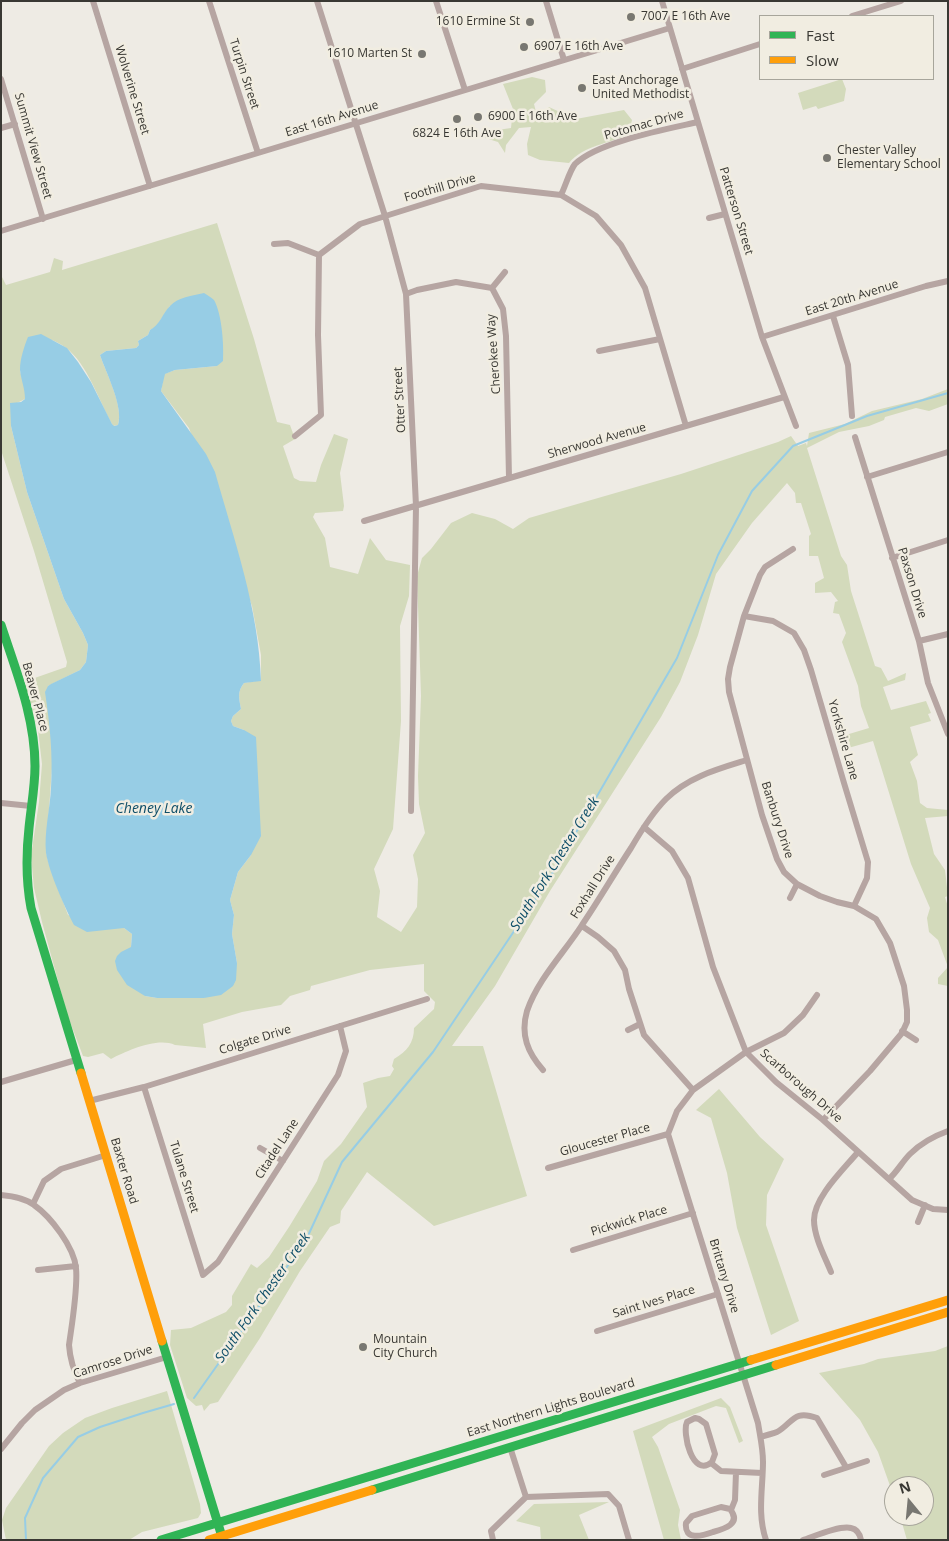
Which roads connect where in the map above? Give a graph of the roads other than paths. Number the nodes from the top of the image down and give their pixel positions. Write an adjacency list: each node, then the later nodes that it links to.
1 (93, 1): 20 (street, Wolverine Street)
2 (209, 1): 19 (street, Turpin Street)
3 (317, 1): 17 (street, Otter Street)
4 (436, 1): 14 (street)
5 (546, 1): 11 (street)
6 (662, 1): 9 (street, Patterson Street)
7 (901, 1): 8 (street)
8 (855, 15)
9 (670, 28): 11 (street, East 16th Avenue); 12 (street, Patterson Street)
10 (759, 44): 12 (street)
11 (564, 60): 14 (street, East 16th Avenue)
12 (682, 68): 15 (street, Patterson Street)
13 (1, 79): 16 (street, Summit View Street)
14 (465, 90): 17 (street, East 16th Avenue)
15 (698, 122): 21 (street, Potomac Drive); 22 (street, Patterson Street)
16 (15, 124): 18 (street); 24 (street, Summit View Street)
17 (355, 124): 19 (street, East 16th Avenue); 23 (street, Otter Street)
18 (1, 128)
19 (258, 153): 20 (street, East 16th Avenue)
20 (150, 186): 24 (street, East 16th Avenue)
21 (561, 195): 23 (street, Foothill Drive); 35 (street, Foothill Drive)
22 (725, 214): 25 (street); 34 (street, Patterson Street)
23 (385, 216): 28 (street, Foothill Drive); 32 (street, Otter Street)
24 (42, 218): 26 (street, East 16th Avenue)
25 (710, 218)
26 (1, 231)
27 (274, 244): 28 (street)
28 (320, 255): 41 (street)
29 (505, 272): 31 (street)
30 (948, 281): 33 (street, East 20th Avenue)
31 (492, 288): 32 (street); 45 (street, Cherokee Way)
32 (406, 294): 46 (street, Otter Street)
33 (833, 316): 34 (street, East 20th Avenue); 38 (street)
34 (762, 337): 37 (street, Patterson Street)
35 (660, 339): 36 (street); 39 (street, Foothill Drive)
36 (599, 351)
37 (784, 397): 39 (street, Sherwood Avenue); 40 (street, Patterson Street)
38 (852, 416)
39 (686, 426): 45 (street, Sherwood Avenue)
40 (796, 426)
41 (295, 436)
42 (855, 438): 44 (street, Paxson Drive)
43 (948, 452): 44 (street)
44 (867, 476): 50 (street, Paxson Drive)
45 (510, 478): 46 (street, Sherwood Avenue)
46 (416, 506): 47 (street, Sherwood Avenue); 59 (street, Otter Street)
47 (364, 521)
48 (948, 540): 50 (street)
49 (793, 549): 51 (street, Banbury Drive)
50 (892, 558): 54 (street, Paxson Drive)
51 (744, 616): 56 (street, Banbury Drive); 63 (street, Yorkshire Lane)
52 (1, 625): 58 (main road, Beaver Place)
53 (948, 634): 54 (street)
54 (918, 641): 55 (street, Paxson Drive)
55 (948, 734)
56 (747, 760): 60 (street, Foxhall Drive); 61 (street, Banbury Drive)
57 (1, 803): 58 (street)
58 (31, 806): 73 (main road, Baxter Road)
59 (411, 812)
60 (644, 827): 64 (street, Foxhall Drive); 72 (street, Scarborough Drive)
61 (797, 884): 62 (street); 63 (street, Banbury Drive)
62 (790, 898)
63 (854, 906): 70 (street, Banbury Drive)
64 (582, 926): 67 (street); 74 (street, Foxhall Drive)
65 (816, 995): 72 (street)
66 (427, 999): 68 (street, Colgate Drive)
67 (640, 1024): 69 (street); 77 (street)
68 (340, 1026): 76 (street, Colgate Drive); 85 (street, Citadel Lane)
69 (628, 1030)
70 (902, 1031): 71 (street); 79 (street, Banbury Drive)
71 (916, 1040)
72 (746, 1052): 77 (street); 79 (street, Scarborough Drive)
73 (76, 1060): 75 (street); 78 (main road, Baxter Road)
74 (543, 1070)
75 (1, 1082)
76 (144, 1086): 78 (street, Colgate Drive); 98 (street, Tulane Street)
77 (693, 1090): 81 (street)
78 (89, 1101): 84 (main road, Baxter Road)
79 (823, 1120): 83 (street, Scarborough Drive)
80 (948, 1131): 87 (street)
81 (668, 1134): 86 (street, Gloucester Place); 92 (street, Brittany Drive)
82 (260, 1148): 85 (street)
83 (858, 1152): 87 (street, Scarborough Drive); 97 (street)
84 (106, 1155): 89 (street); 103 (main road, Baxter Road)
85 (283, 1161): 98 (street, Citadel Lane)
86 (548, 1168)
87 (889, 1179): 90 (street, Scarborough Drive)
88 (1, 1195): 89 (street)
89 (34, 1204): 95 (street)
90 (924, 1206): 91 (street, Scarborough Drive); 93 (street)
91 (948, 1210)
92 (693, 1213): 94 (street, Pickwick Place); 99 (street, Brittany Drive)
93 (918, 1222)
94 (573, 1250)
95 (76, 1266): 96 (street); 106 (street)
96 (38, 1270)
97 (831, 1272)
98 (203, 1275)
99 (718, 1294): 102 (street, Saint Ives Place); 104 (street, Brittany Drive)
100 (948, 1300): 104 (main road, East Northern Lights Boulevard)
101 (948, 1312): 105 (main road, East Northern Lights Boulevard)
102 (597, 1331)
103 (167, 1357): 106 (street, Camrose Drive); 118 (main road, Baxter Road)
104 (740, 1364): 105 (street, Brittany Drive); 118 (main road, East Northern Lights Boulevard)
105 (743, 1374): 107 (street, Brittany Drive); 108 (main road, East Northern Lights Boulevard)
106 (80, 1383): 109 (street, Camrose Drive)
107 (761, 1437): 112 (street); 114 (street, Brittany Drive)
108 (510, 1446): 116 (street); 119 (main road, East Northern Lights Boulevard)
109 (1, 1449)
110 (867, 1461): 112 (street)
111 (711, 1463): 111 (street); 113 (street)
112 (846, 1467): 115 (street)
113 (736, 1472): 114 (street); 117 (street)
114 (762, 1473): 124 (street, Brittany Drive)
115 (824, 1475)
116 (526, 1497): 122 (street); 123 (street)
117 (731, 1510): 117 (street)
118 (218, 1522): 119 (main road, Baxter Road); 120 (main road, East Northern Lights Boulevard)
119 (222, 1538): 121 (main road, East Northern Lights Boulevard)
120 (161, 1540)
121 (209, 1540)
122 (493, 1540)
123 (629, 1540)
124 (766, 1540)
125 (803, 1540): 126 (street)
126 (861, 1540)

